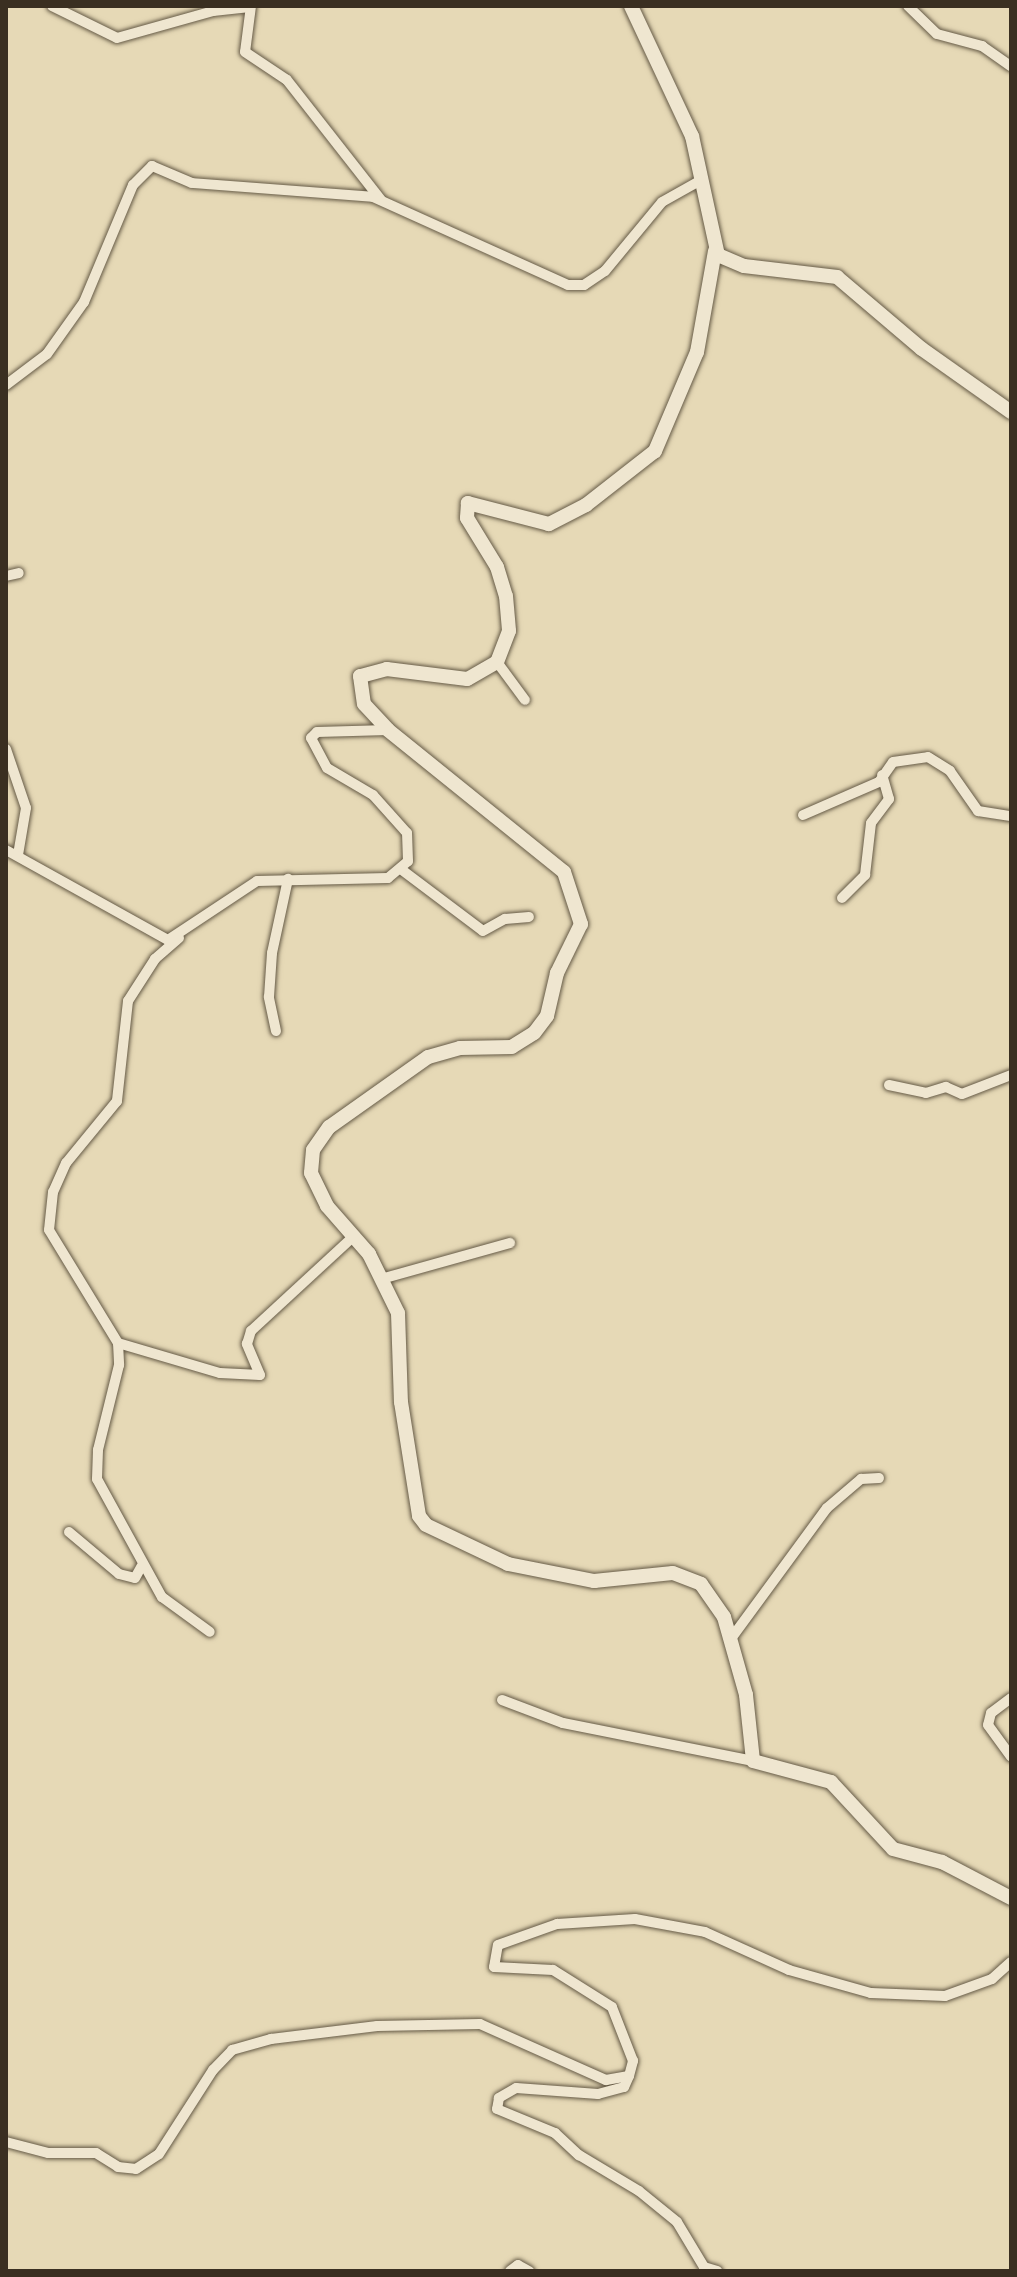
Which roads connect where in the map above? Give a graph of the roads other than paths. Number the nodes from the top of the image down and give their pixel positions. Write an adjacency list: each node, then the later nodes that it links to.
1 (52, 6): 4 (street)
2 (631, 6): 6 (street)
3 (908, 6): 5 (street)
4 (251, 7): 7 (street)
5 (1011, 66)
6 (703, 179): 7 (street); 8 (street)
7 (381, 200): 9 (street)
8 (715, 251): 10 (street); 13 (street)
9 (6, 385)
10 (1011, 412)
11 (19, 573): 12 (street)
12 (6, 576)
13 (497, 662): 14 (street); 15 (street)
14 (525, 700)
15 (388, 730): 22 (street); 30 (street)
16 (6, 749): 21 (street)
17 (882, 775): 18 (street); 19 (street); 24 (street)
18 (803, 815)
19 (1011, 816)
20 (6, 850): 21 (street)
21 (18, 855): 26 (street)
22 (402, 870): 23 (street); 25 (street)
23 (288, 879): 26 (street); 27 (street)
24 (842, 898)
25 (529, 917)
26 (179, 938): 33 (street)
27 (276, 1031)
28 (1011, 1075): 29 (street)
29 (889, 1085)
30 (353, 1237): 32 (street); 33 (street)
31 (510, 1243): 32 (street)
32 (381, 1279): 38 (street)
33 (118, 1343): 36 (street)
34 (879, 1478): 38 (street)
35 (69, 1532): 36 (street)
36 (141, 1567): 37 (street)
37 (210, 1632)
38 (730, 1640): 42 (street)
39 (1011, 1698): 41 (street)
40 (502, 1700): 42 (street)
41 (1011, 1757)
42 (753, 1761): 43 (street)
43 (1011, 1898)
44 (1011, 1962): 45 (street)
45 (629, 2076): 46 (street); 49 (street)
46 (6, 2142)
47 (510, 2271): 48 (street)
48 (529, 2271)
49 (717, 2271)

